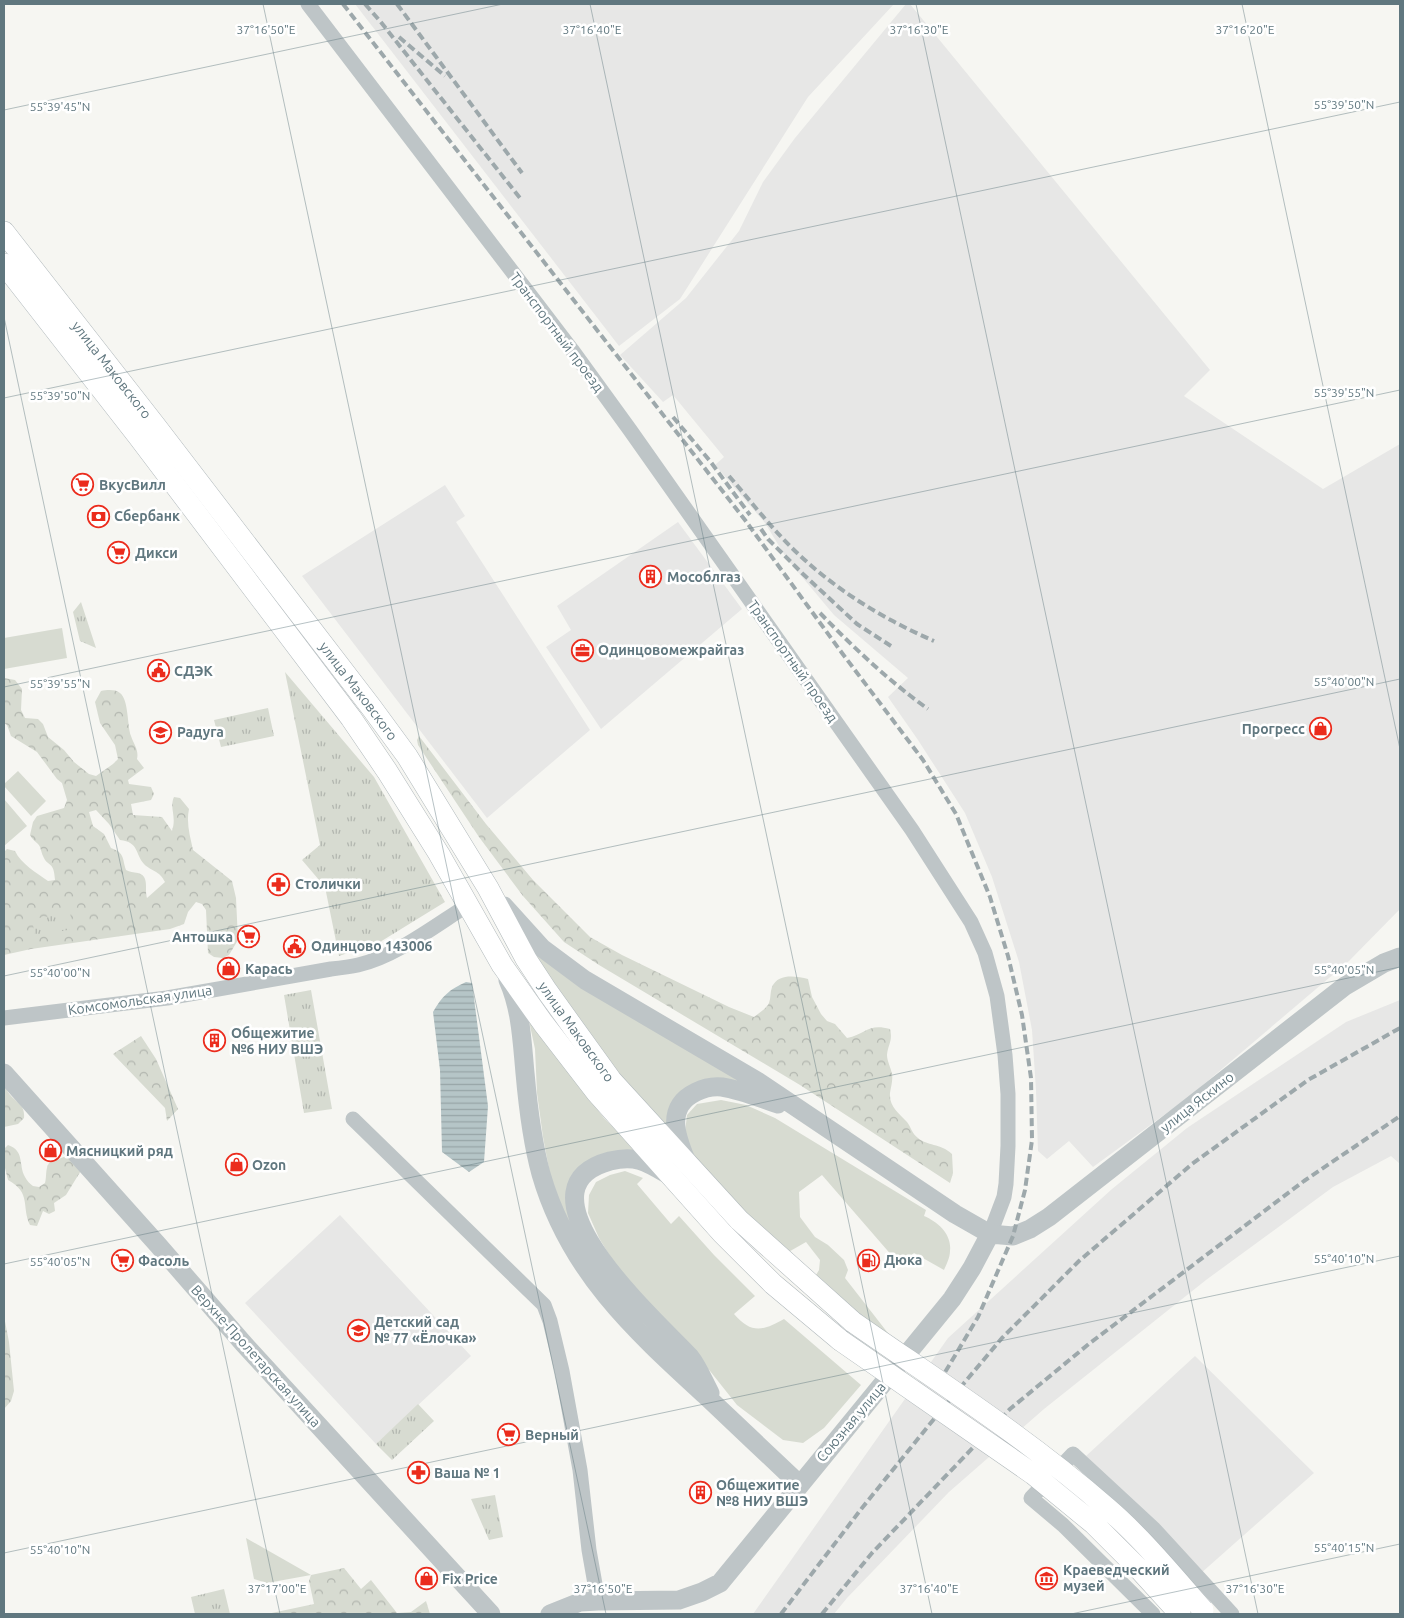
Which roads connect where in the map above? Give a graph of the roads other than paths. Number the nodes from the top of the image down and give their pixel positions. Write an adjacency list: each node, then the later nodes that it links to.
1 (308, 4): 13 (street, Транспортный проезд)
2 (4, 232): 4 (main road, улица Маковского)
3 (4, 264): 5 (main road, улица Маковского)
4 (488, 888): 10 (street); 12 (main road, улица Маковского)
5 (468, 905): 7 (main road, улица Маковского); 8 (street, Комсомольская улица)
6 (1400, 957): 13 (street, улица Яскино)
7 (502, 965): 12 (main road, улица Маковского); 14 (street)
8 (4, 1018)
9 (4, 1073): 18 (street, Верхне-Пролетарская улица)
10 (799, 1110): 12 (street); 13 (street)
11 (353, 1119): 16 (street)
12 (681, 1172): 14 (street); 17 (main road, bridge); 21 (main road, bridge)
13 (990, 1234): 15 (street, Союзная улица)
14 (716, 1406): 15 (street)
15 (800, 1484): 16 (street, Союзная улица)
16 (598, 1601): 19 (street, Союзная улица)
17 (1206, 1612)
18 (490, 1614)
19 (550, 1614)
20 (1153, 1614): 22 (street)
21 (1180, 1614)
22 (1232, 1614)

